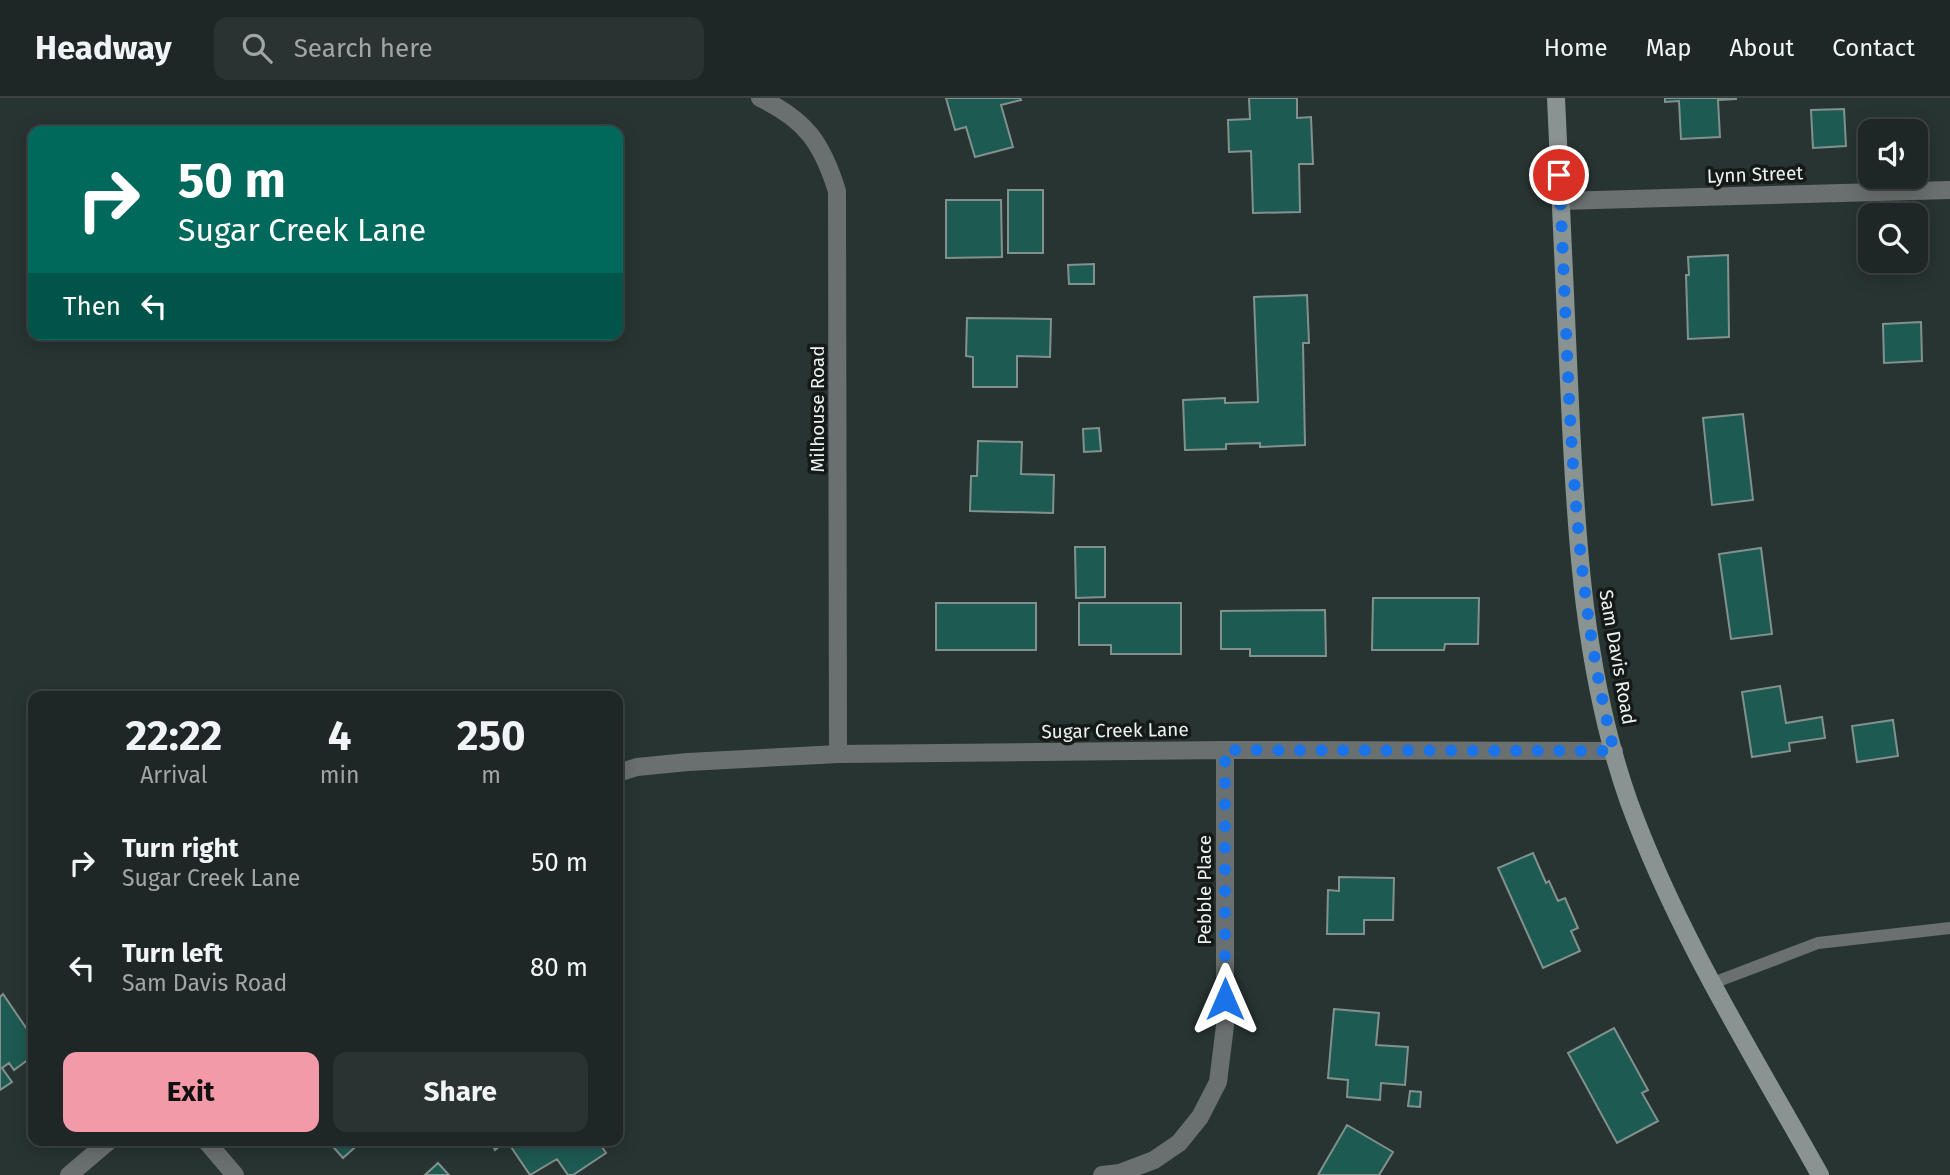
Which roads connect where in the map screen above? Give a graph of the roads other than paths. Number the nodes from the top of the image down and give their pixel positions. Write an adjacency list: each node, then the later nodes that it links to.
1 (760, 98): 7 (street, Milhouse Road)
2 (1556, 98): 4 (street, Sam Davis Road)
3 (1950, 190): 4 (street, Lynn Street)
4 (1561, 201): 6 (street, Sam Davis Road)
5 (1225, 750): 6 (street, Sugar Creek Lane); 7 (street, Sugar Creek Lane); 15 (street, Pebble Place)
6 (1614, 751): 10 (street, Sam Davis Road)
7 (838, 754): 8 (street, Sugar Creek Lane)
8 (623, 771)
9 (1950, 928): 10 (lane)
10 (1713, 983): 16 (street, Sam Davis Road)
11 (103, 1146): 13 (street)
12 (210, 1146): 14 (street)
13 (69, 1175)
14 (235, 1175)
15 (1102, 1175)
16 (1821, 1175)

